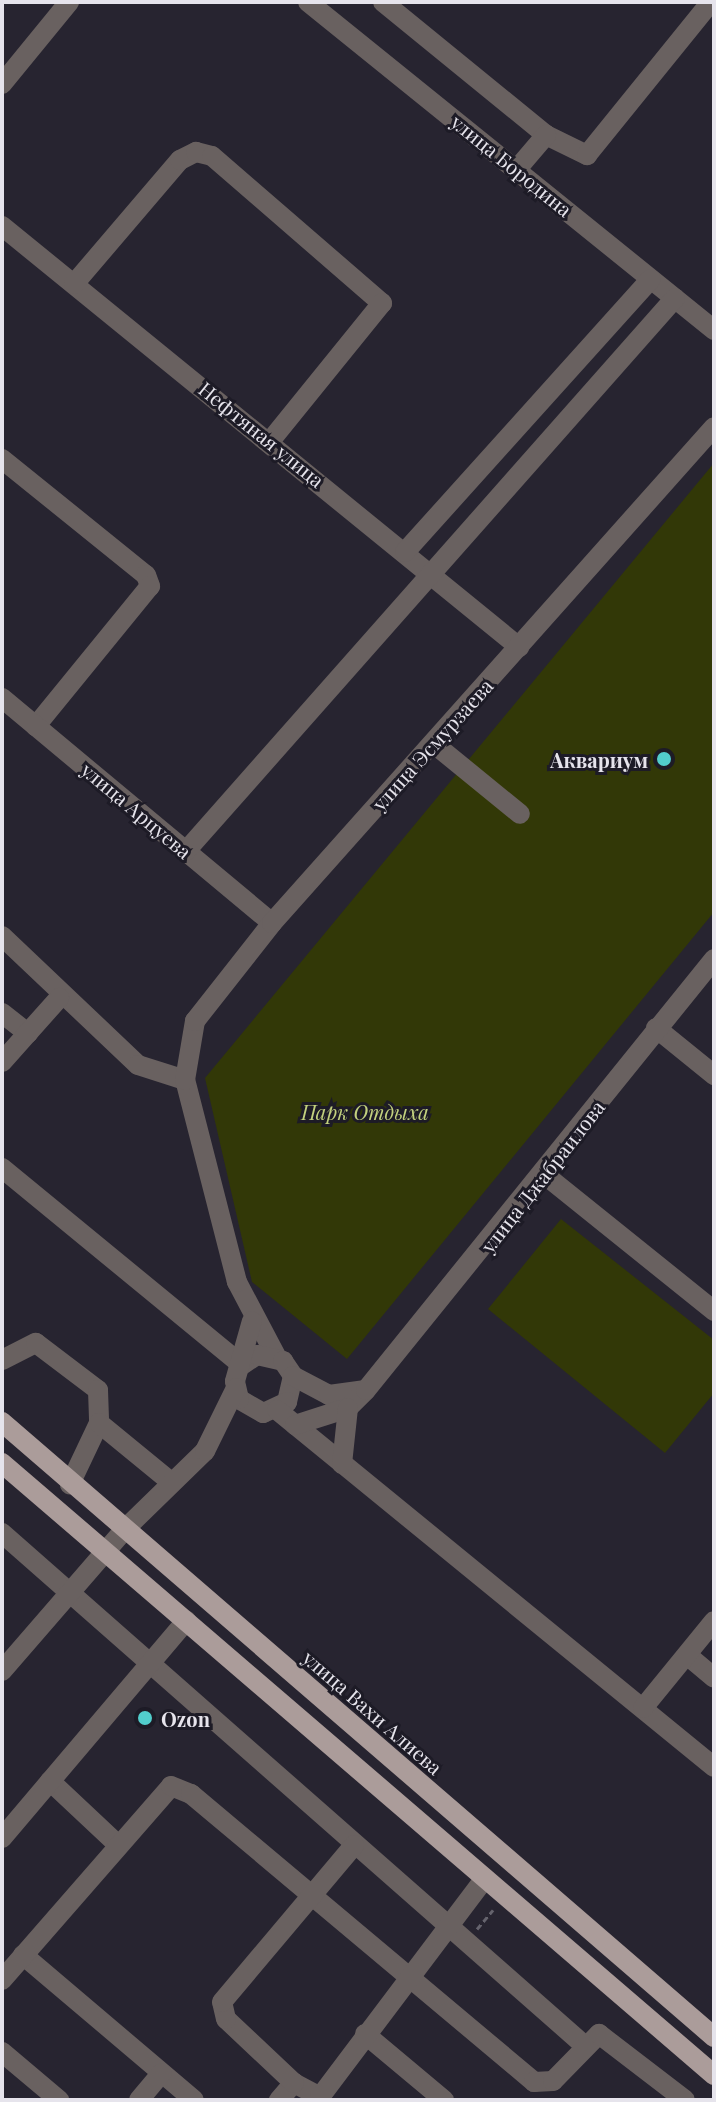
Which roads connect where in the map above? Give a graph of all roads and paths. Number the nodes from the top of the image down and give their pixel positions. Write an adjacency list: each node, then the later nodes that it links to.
1 (69, 2): 5 (street)
2 (308, 2): 7 (street, улица Бородина)
3 (383, 2): 6 (street)
4 (711, 2): 6 (street)
5 (2, 84)
6 (546, 135): 7 (street)
7 (517, 169): 9 (street, улица Бородина)
8 (2, 226): 10 (street, Нефтяная улица)
9 (651, 279): 11 (street, улица Бородина); 16 (street)
10 (74, 284): 14 (street, Нефтяная улица); 14 (street)
11 (675, 298): 12 (street, улица Бородина); 17 (street)
12 (714, 330)
13 (714, 427): 18 (street, улица Эсмурзаева)
14 (271, 440): 16 (street, Нефтяная улица)
15 (2, 459): 20 (street)
16 (405, 552): 17 (street, Нефтяная улица)
17 (430, 572): 18 (street, Нефтяная улица); 23 (street)
18 (519, 647): 21 (street, улица Эсмурзаева)
19 (2, 698): 20 (street, улица Арцуева)
20 (36, 726): 23 (street, улица Арцуева)
21 (433, 743): 22 (street); 24 (street, улица Эсмурзаева)
22 (520, 814)
23 (186, 851): 24 (street, улица Арцуева)
24 (272, 923): 33 (street, улица Эсмурзаева)
25 (2, 936): 27 (street)
26 (714, 959): 29 (street, улица Джабраилова)
27 (59, 998): 30 (street); 33 (street)
28 (2, 1013): 30 (street)
29 (656, 1028): 32 (street); 35 (street, улица Джабраилова)
30 (16, 1038): 31 (street)
31 (2, 1062)
32 (714, 1075)
33 (185, 1080): 37 (street)
34 (2, 1168): 40 (street)
35 (545, 1175): 36 (street); 43 (street, улица Джабраилова)
36 (714, 1311)
37 (252, 1321): 38 (street); 40 (street)
38 (276, 1356): 40 (street); 41 (street)
39 (2, 1360): 47 (street)
40 (242, 1365): 42 (street)
41 (293, 1376): 43 (street); 45 (street)
42 (236, 1388): 45 (street); 49 (street)
43 (366, 1390): 44 (street, улица Джабраилова)
44 (348, 1408): 48 (street, улица Джабраилова); 51 (street)
45 (270, 1411): 48 (street); 49 (street)
46 (2, 1422): 53 (main road, улица Вахи Алиева)
47 (99, 1423): 52 (street); 53 (street)
48 (295, 1425): 51 (street)
49 (220, 1432): 52 (street)
50 (2, 1463): 56 (main road)
51 (342, 1464): 64 (street)
52 (171, 1482): 54 (street)
53 (70, 1484): 54 (main road, улица Вахи Алиева)
54 (124, 1530): 56 (street); 77 (main road, улица Вахи Алиева)
55 (2, 1533): 57 (street)
56 (106, 1553): 57 (street); 58 (main road)
57 (72, 1596): 61 (street); 62 (street)
58 (186, 1621): 61 (street); 70 (main road)
59 (714, 1621): 60 (street)
60 (687, 1655): 63 (street); 64 (street)
61 (147, 1666): 66 (street); 69 (street)
62 (2, 1671)
63 (714, 1678)
64 (643, 1708): 65 (street)
65 (714, 1767)
66 (50, 1781): 67 (street); 68 (street)
67 (2, 1838)
68 (116, 1843): 71 (street); 73 (street)
69 (354, 1845): 71 (street); 72 (street)
70 (485, 1878): 72 (street); 81 (main road)
71 (311, 1893): 74 (street); 82 (street)
72 (448, 1926): 74 (street); 78 (street)
73 (23, 1955): 75 (street); 80 (street)
74 (409, 1974): 76 (street); 78 (street)
75 (2, 1980)
76 (365, 2034): 83 (street); 88 (street)
77 (714, 2037)
78 (584, 2045): 89 (street)
79 (2, 2052): 84 (street)
80 (162, 2073): 85 (street); 86 (street)
81 (714, 2075)
82 (294, 2083): 83 (street); 87 (street)
83 (321, 2099)
84 (59, 2100)
85 (139, 2100)
86 (194, 2100)
87 (279, 2100)
88 (444, 2100)
89 (685, 2100)

